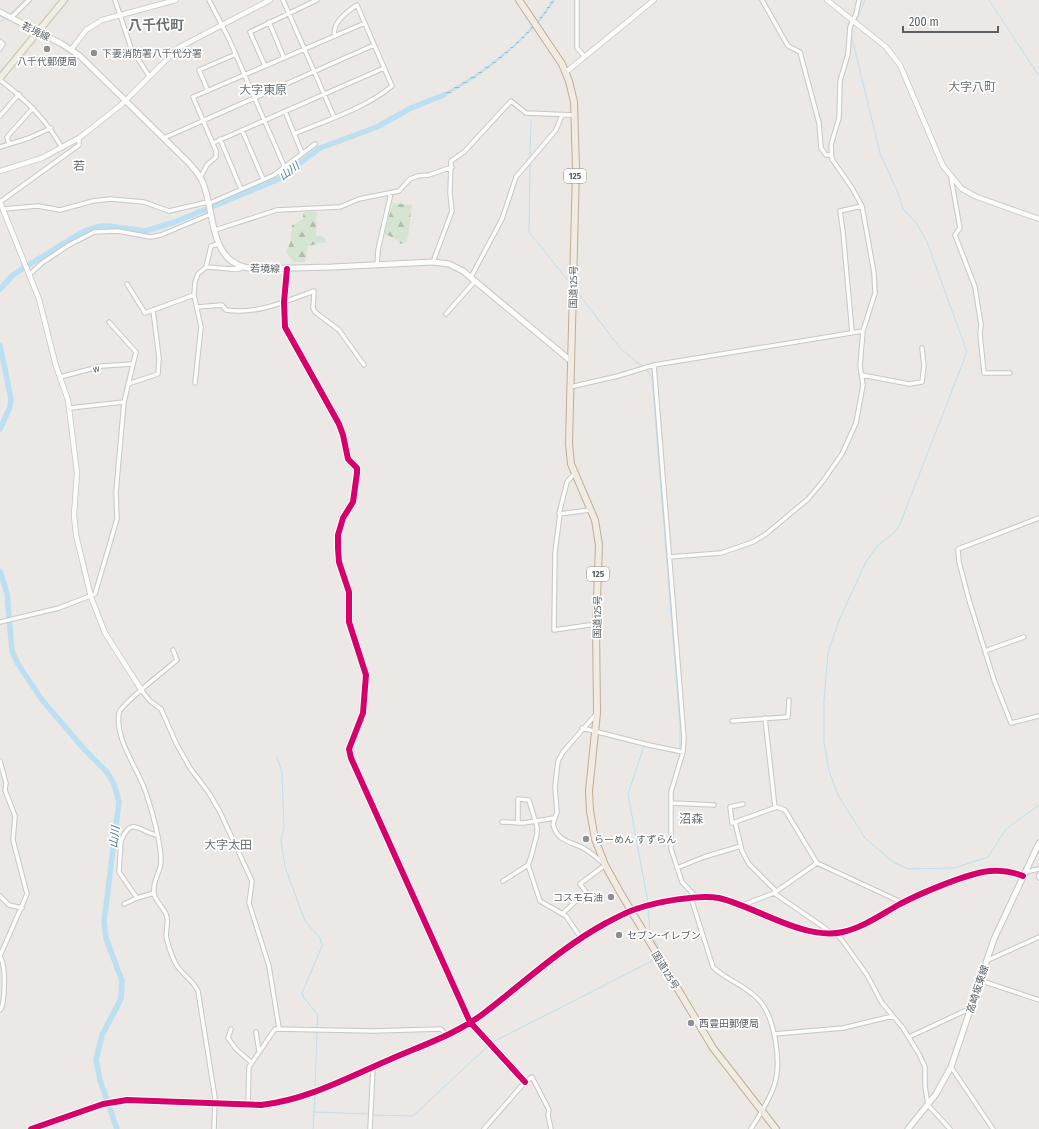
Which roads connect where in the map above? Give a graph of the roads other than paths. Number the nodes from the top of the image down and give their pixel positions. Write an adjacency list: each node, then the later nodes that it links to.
1 (29, 0): 18 (street)
2 (64, 0): 23 (main road)
3 (114, 0): 17 (street)
4 (176, 0): 17 (street)
5 (209, 0): 22 (street)
6 (270, 0): 22 (street)
7 (283, 0): 16 (street)
8 (317, 0): 16 (street)
9 (520, 0): 36 (highway, 国道125号 / 125)
10 (577, 0): 31 (street)
11 (654, 0): 31 (street)
12 (762, 0): 65 (street)
13 (827, 0): 19 (street)
14 (859, 0): 19 (street)
15 (0, 12): 18 (main road, 若境線)
16 (289, 12): 20 (street); 28 (street)
17 (120, 14): 29 (street); 38 (street)
18 (11, 18): 23 (main road, 若境線)
19 (853, 21): 65 (street); 70 (street)
20 (269, 22): 32 (street); 33 (street)
21 (365, 23): 24 (street); 24 (street); 26 (street)
22 (222, 25): 30 (street); 38 (street)
23 (38, 32): 29 (main road, 若境線); 39 (main road)
24 (335, 36): 28 (street)
25 (0, 41): 27 (street)
26 (374, 45): 34 (street); 35 (street)
27 (0, 49)
28 (305, 49): 32 (street); 35 (street)
29 (71, 50): 44 (main road, 若境線)
30 (236, 54): 37 (street); 40 (street)
31 (584, 56): 36 (street)
32 (284, 58): 33 (street)
33 (265, 66): 37 (street)
34 (384, 68): 42 (street); 50 (street)
35 (315, 71): 42 (street); 43 (street)
36 (566, 72): 48 (highway, 国道125号 / 125)
37 (245, 75): 40 (street); 43 (street)
38 (149, 76): 44 (street)
39 (0, 79): 41 (street)
40 (208, 91): 51 (street)
41 (19, 94): 45 (street); 49 (street)
42 (324, 94): 46 (street); 50 (street)
43 (254, 98): 51 (street); 52 (street)
44 (126, 100): 56 (street); 57 (main road, 若境線)
45 (33, 108): 53 (street); 60 (street)
46 (285, 111): 52 (street); 55 (street)
47 (562, 115): 48 (street); 66 (street); 89 (street)
48 (575, 115): 99 (highway, 国道125号 / 125)
49 (0, 116)
50 (334, 117): 55 (street)
51 (203, 120): 57 (street); 59 (street)
52 (264, 120): 54 (street); 67 (street)
53 (51, 128): 60 (street); 63 (street)
54 (242, 130): 58 (street); 71 (street)
55 (294, 134): 64 (street)
56 (79, 138): 63 (street); 74 (street)
57 (164, 138): 69 (main road, 若境線)
58 (220, 139): 59 (street); 72 (street)
59 (213, 143): 69 (street)
60 (9, 144): 62 (street)
61 (315, 144): 64 (street)
62 (0, 147)
63 (62, 148): 68 (street)
64 (302, 153): 67 (street)
65 (830, 154): 76 (street)
66 (452, 167): 73 (street); 82 (street)
67 (285, 168): 71 (street)
68 (0, 171)
69 (200, 178): 75 (main road, 若境線)
70 (951, 178): 79 (street); 106 (street)
71 (263, 179): 72 (street)
72 (241, 189): 75 (street)
73 (391, 193): 80 (street); 83 (street)
74 (0, 202): 77 (street)
75 (208, 204): 77 (street); 78 (main road, 若境線)
76 (862, 206): 97 (street); 98 (street)
77 (3, 209): 88 (street)
78 (210, 213): 80 (main road, 若境線); 88 (street)
79 (1039, 218)
80 (215, 230): 81 (main road, 若境線)
81 (218, 244): 84 (street); 85 (main road, 若境線)
82 (433, 262): 83 (main road, 若境線); 89 (main road, 若境線)
83 (377, 265): 87 (main road, 若境線)
84 (206, 267): 86 (street); 91 (street)
85 (242, 267): 86 (street); 87 (main road, 若境線)
86 (232, 269)
87 (287, 269): 92 (street)
88 (29, 275): 108 (street)
89 (473, 279): 95 (street); 101 (main road, 若境線)
90 (127, 284): 94 (street)
91 (194, 295): 93 (street); 94 (street)
92 (284, 302): 93 (street); 105 (street); 178 (street)
93 (197, 307): 109 (street)
94 (153, 310): 110 (street)
95 (446, 314)
96 (109, 322): 103 (street)
97 (863, 331): 98 (street); 107 (street)
98 (852, 332): 104 (street)
99 (572, 345): 101 (main road); 102 (highway, 国道125号 / 125)
100 (922, 348): 107 (street)
101 (560, 352): 102 (main road, 若境線)
102 (571, 361): 111 (highway, 国道125号 / 125)
103 (133, 364): 108 (street, w); 110 (street)
104 (654, 364): 111 (street); 118 (street)
105 (364, 365)
106 (1010, 373)
107 (862, 375): 118 (street)
108 (60, 377): 113 (street)
109 (195, 383)
110 (128, 384): 112 (street)
111 (570, 387): 114 (highway, 国道125号 / 125)
112 (124, 402): 113 (street); 119 (street)
113 (70, 408): 119 (street)
114 (574, 474): 115 (highway, 国道125号 / 125); 116 (street)
115 (590, 510): 116 (street); 121 (highway, 国道125号 / 125)
116 (560, 514): 121 (street)
117 (1039, 518): 124 (street)
118 (669, 557): 133 (street)
119 (91, 597): 120 (street); 125 (street)
120 (1, 622)
121 (596, 624): 127 (highway, 国道125号 / 125)
122 (1024, 637): 124 (street)
123 (173, 650): 125 (street)
124 (985, 651): 128 (street)
125 (142, 691): 146 (street); 179 (street)
126 (789, 700): 129 (street)
127 (597, 713): 131 (street); 132 (highway, 国道125号 / 125)
128 (1039, 716)
129 (765, 718): 130 (street); 140 (street)
130 (732, 721)
131 (582, 728): 132 (street); 141 (street)
132 (595, 731): 133 (street); 151 (highway, 国道125号 / 125)
133 (683, 752): 137 (street)
134 (0, 761): 136 (street)
135 (0, 789): 136 (street)
136 (5, 790): 166 (street)
137 (672, 802): 139 (street); 152 (street)
138 (743, 804): 144 (street)
139 (714, 805)
140 (775, 808): 144 (street); 149 (street)
141 (554, 818): 143 (street); 151 (street)
142 (502, 822): 145 (street)
143 (536, 822): 145 (street); 145 (street); 150 (street)
144 (735, 822): 148 (street)
145 (518, 823)
146 (156, 835): 159 (street); 161 (street)
147 (1039, 844): 154 (main road, 高崎坂東線)
148 (741, 846): 152 (street); 158 (street)
149 (817, 863): 158 (street); 163 (street)
150 (528, 865): 157 (street); 168 (street)
151 (605, 865): 167 (highway, 国道125号 / 125); 168 (street)
152 (677, 868): 162 (street)
153 (1039, 869): 154 (street)
154 (1024, 874): 163 (street); 172 (main road, 高崎坂東線)
155 (1039, 875): 156 (street)
156 (1039, 878)
157 (503, 881)
158 (775, 892): 165 (street); 169 (street)
159 (154, 893): 161 (street); 190 (street)
160 (0, 896): 166 (street)
161 (136, 898): 164 (street)
162 (693, 898): 165 (street); 167 (street); 182 (street)
163 (903, 903): 169 (street)
164 (124, 904)
165 (740, 906): 169 (street)
166 (22, 908): 176 (street)
167 (630, 911): 171 (street); 193 (highway, 国道125号 / 125)
168 (562, 913): 171 (street)
169 (833, 933): 177 (street)
170 (1039, 937): 172 (street)
171 (580, 938): 178 (street)
172 (986, 961): 173 (main road, 高崎坂東線)
173 (980, 980): 174 (street); 175 (main road, 高崎坂東線)
174 (1039, 1000)
175 (971, 1008): 184 (street); 188 (main road, 高崎坂東線)
176 (0, 1010)
177 (893, 1016): 182 (street); 184 (street)
178 (470, 1022): 183 (street); 189 (street)
179 (279, 1028): 183 (street); 185 (street)
180 (231, 1029): 186 (street)
181 (256, 1032): 185 (street)
182 (774, 1034): 193 (street)
183 (446, 1035): 187 (street)
184 (909, 1037): 192 (street)
185 (260, 1051): 186 (street)
186 (252, 1063): 191 (street)
187 (373, 1067): 191 (street); 196 (street)
188 (951, 1067): 192 (main road, 高崎坂東線); 203 (street)
189 (525, 1082): 197 (street); 198 (street)
190 (216, 1103): 191 (street); 194 (street); 195 (street)
191 (248, 1104)
192 (928, 1105): 201 (main road, 高崎坂東線); 202 (street)
193 (761, 1111): 199 (street); 200 (highway, 国道125号 / 125)
194 (31, 1129)
195 (214, 1129)
196 (370, 1129)
197 (484, 1129)
198 (551, 1129)
199 (751, 1129)
200 (776, 1129)
201 (908, 1129)
202 (950, 1129)
203 (993, 1129)

